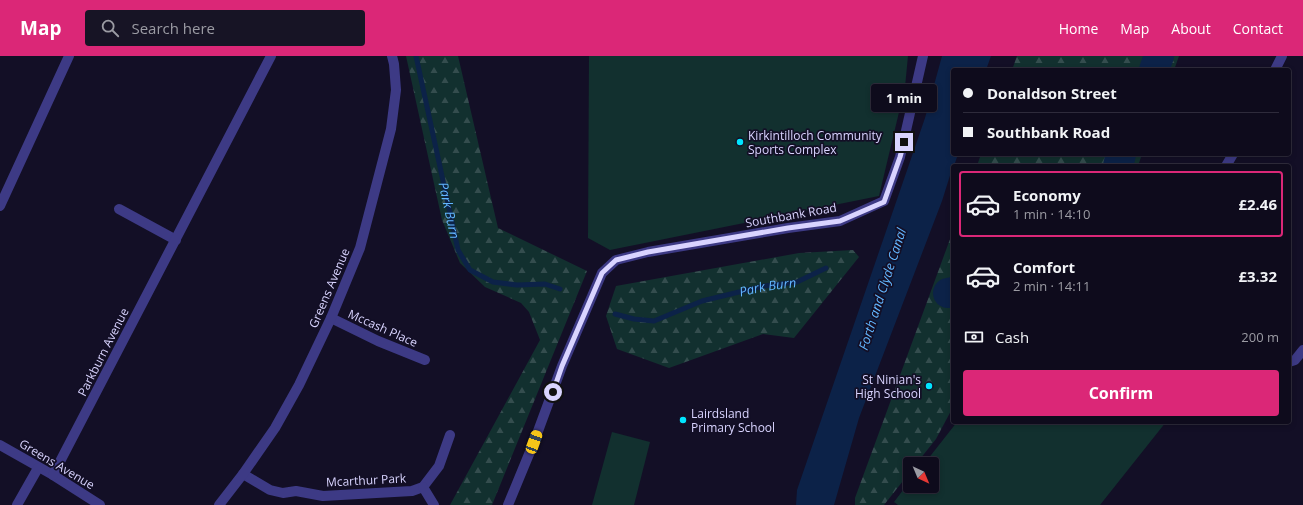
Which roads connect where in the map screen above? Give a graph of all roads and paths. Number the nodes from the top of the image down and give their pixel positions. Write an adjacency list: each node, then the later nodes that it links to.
1 (69, 56): 7 (street)
2 (271, 56): 9 (street, Parkburn Avenue)
3 (392, 56): 10 (street, Greens Avenue)
4 (923, 56): 24 (street, Southbank Road)
5 (1282, 56): 6 (street)
6 (1276, 68)
7 (0, 206)
8 (119, 209): 9 (street)
9 (176, 240): 18 (street, Parkburn Avenue)
10 (331, 318): 12 (street, Mccash Place); 17 (street, Greens Avenue)
11 (1303, 350): 13 (street)
12 (425, 360)
13 (1292, 361)
14 (450, 435): 19 (street, Mcarthur Park)
15 (0, 445): 16 (street, Greens Avenue)
16 (38, 468): 18 (street, Greens Avenue); 20 (street)
17 (243, 474): 19 (street, Mcarthur Park); 22 (street, Greens Avenue)
18 (53, 475): 21 (street, Greens Avenue)
19 (423, 487): 23 (street, Mcarthur Park)
20 (17, 505)
21 (100, 505)
22 (219, 505)
23 (434, 505)
24 (508, 505)

